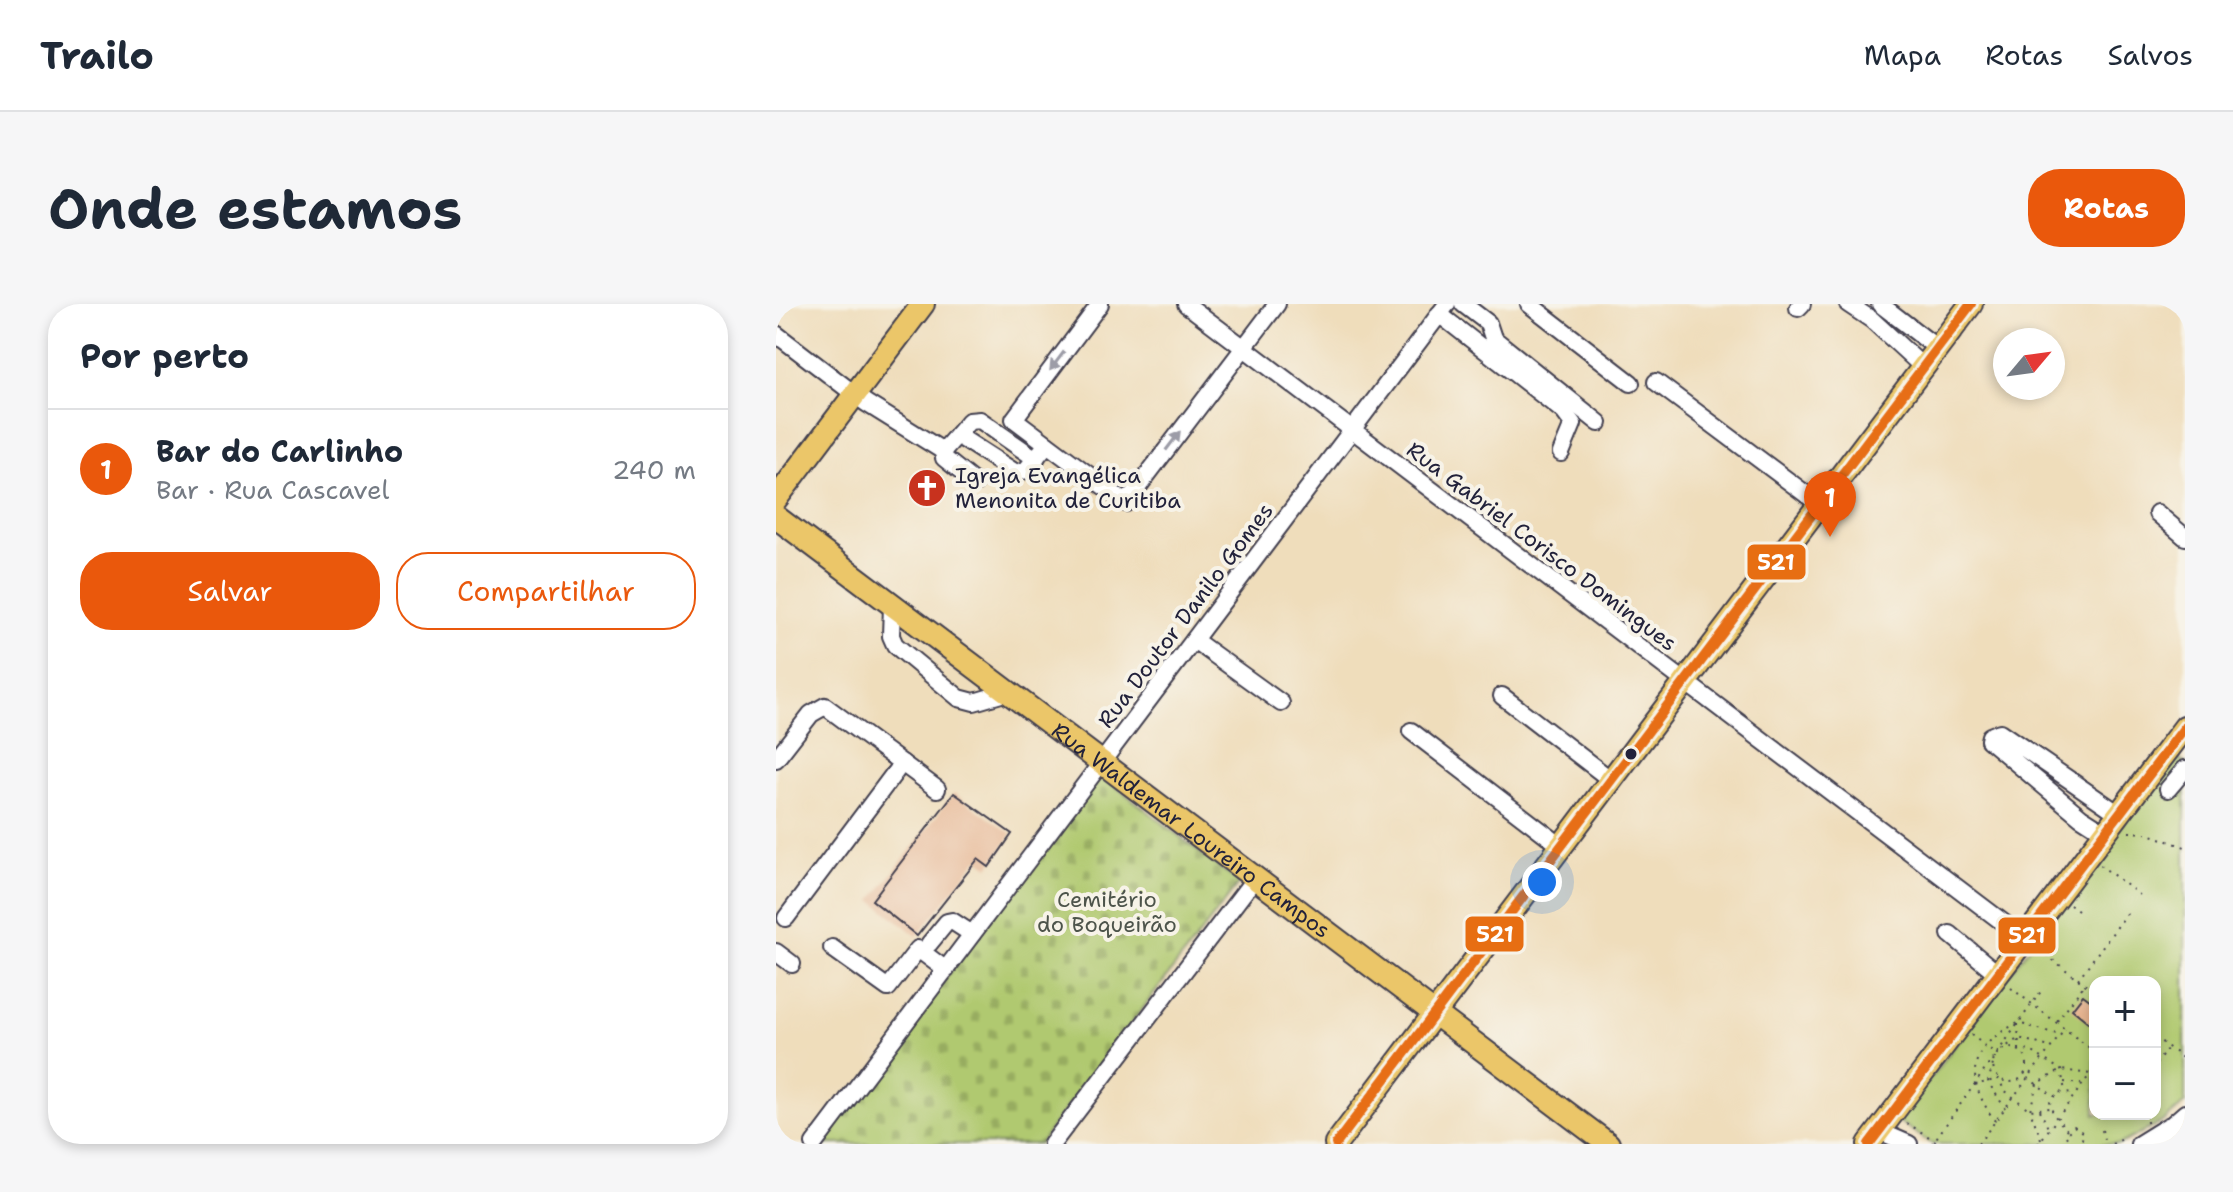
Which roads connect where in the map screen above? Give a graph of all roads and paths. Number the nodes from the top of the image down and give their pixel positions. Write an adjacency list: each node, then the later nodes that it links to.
1 (923, 304): 17 (main road)
2 (1100, 304): 21 (street, one-way to 21)
3 (1186, 304): 12 (street, Rua Gabriel Corisco Domingues)
4 (1277, 304): 12 (street)
5 (1463, 304): 18 (street)
6 (1529, 304): 16 (street)
7 (1848, 304): 14 (street)
8 (1880, 304): 13 (street)
9 (1971, 304): 13 (main road)
10 (1443, 309): 19 (street, Rua Doutor Danilo Gomes); 23 (street)
11 (776, 334): 17 (street)
12 (1244, 348): 19 (street, Rua Gabriel Corisco Domingues); 21 (street, one-way to 12)
13 (1937, 348): 14 (main road)
14 (1923, 367): 27 (main road)
15 (1656, 382): 27 (street)
16 (1631, 383)
17 (855, 394): 22 (street); 26 (main road)
18 (1599, 423)
19 (1352, 430): 32 (street, Rua Doutor Danilo Gomes); 33 (street, Rua Gabriel Corisco Domingues)
20 (957, 435): 22 (street); 24 (street); 24 (street)
21 (1047, 444): 24 (street)
22 (943, 451): 25 (street)
23 (1561, 453)
24 (1036, 459)
25 (975, 483)
26 (776, 499)
27 (1819, 504): 33 (main road)
28 (2185, 516): 30 (street)
29 (776, 517): 31 (main road, Rua Waldemar Loureiro Campos)
30 (2185, 537)
31 (892, 605): 34 (main road, Rua Waldemar Loureiro Campos); 34 (street)
32 (1194, 640): 36 (street); 40 (street, Rua Doutor Danilo Gomes)
33 (1685, 682): 43 (main road); 58 (street, Rua Gabriel Corisco Domingues)
34 (1008, 692): 40 (main road, Rua Waldemar Loureiro Campos)
35 (1502, 696): 43 (street)
36 (1281, 703)
37 (2185, 727): 46 (main road)
38 (1411, 731): 47 (street)
39 (776, 759): 41 (street)
40 (1102, 762): 50 (main road, Rua Waldemar Loureiro Campos); 56 (street, Rua Doutor Danilo Gomes)
41 (902, 763): 44 (street); 55 (street)
42 (2185, 769): 45 (street)
43 (1611, 780): 47 (main road)
44 (937, 789)
45 (2168, 789)
46 (2115, 827): 46 (street); 48 (path); 49 (main road)
47 (1561, 846): 70 (main road)
48 (2185, 847)
49 (2088, 856): 51 (path); 58 (main road)
50 (1255, 878): 70 (main road, Rua Waldemar Loureiro Campos); 120 (street)
51 (2141, 896)
52 (2068, 903): 54 (path)
53 (2129, 911): 65 (path)
54 (2082, 914)
55 (786, 918)
56 (972, 934): 59 (street); 63 (street, Rua Doutor Danilo Gomes)
57 (1950, 934): 64 (street)
58 (2030, 943): 64 (main road); 65 (path)
59 (929, 944)
60 (832, 948): 63 (street)
61 (776, 952): 62 (street)
62 (792, 964)
63 (946, 970): 119 (street, Rua Doutor Danilo Gomes)
64 (2002, 979): 69 (path); 105 (main road)
65 (2078, 979): 66 (path)
66 (2084, 984): 67 (path); 71 (path)
67 (2089, 988)
68 (2042, 990): 69 (path)
69 (2032, 1004): 71 (path); 72 (path)
70 (1435, 1013): 117 (main road, Rua Waldemar Loureiro Campos); 121 (main road)
71 (2056, 1022): 73 (path)
72 (2018, 1023): 75 (path); 76 (path); 78 (path); 83 (path)
73 (2065, 1029): 75 (path); 81 (path)
74 (1969, 1034): 78 (path)
75 (2060, 1035): 79 (path)
76 (2019, 1038): 79 (path); 82 (path); 83 (path)
77 (2161, 1042): 80 (path)
78 (1984, 1045): 83 (path); 96 (path)
79 (2051, 1047): 84 (path)
80 (2168, 1047): 85 (path); 86 (path)
81 (2090, 1048)
82 (2019, 1049): 83 (path); 84 (path); 89 (path)
83 (1996, 1054): 91 (path); 92 (path); 96 (path)
84 (2043, 1057): 87 (path); 89 (path)
85 (2161, 1057)
86 (2185, 1060)
87 (2061, 1070): 88 (path); 93 (path); 94 (path)
88 (2089, 1074)
89 (2026, 1076): 91 (path); 94 (path); 100 (path)
90 (2089, 1076): 95 (path)
91 (1999, 1079): 92 (path); 100 (path)
92 (1988, 1082): 96 (path); 101 (path)
93 (2063, 1082): 95 (path); 97 (path)
94 (2037, 1084): 99 (path); 103 (path)
95 (2083, 1084): 98 (path)
96 (1974, 1085): 108 (path); 118 (path)
97 (2065, 1091): 98 (path); 99 (path)
98 (2075, 1095): 107 (path)
99 (2053, 1096): 102 (path)
100 (2013, 1098): 101 (path); 103 (path)
101 (2005, 1108): 108 (path)
102 (2050, 1108): 104 (path); 107 (path)
103 (2030, 1110): 104 (path); 116 (path)
104 (2040, 1110): 111 (path)
105 (1892, 1113): 115 (main road); 118 (path)
106 (2185, 1113): 110 (street)
107 (2057, 1119): 111 (path); 112 (path)
108 (1995, 1121): 124 (path)
109 (2088, 1125): 113 (path)
110 (2170, 1126): 128 (street); 129 (street)
111 (2049, 1129): 116 (path)
112 (2067, 1130): 113 (path); 126 (path)
113 (2081, 1130): 126 (path)
114 (2102, 1130): 127 (path)
115 (1874, 1138): 122 (street)
116 (2041, 1139): 125 (path)
117 (1596, 1141)
118 (1933, 1143): 123 (path)
119 (814, 1144)
120 (1052, 1144)
121 (1336, 1144)
122 (1909, 1144)
123 (1940, 1144)
124 (1978, 1144)
125 (2038, 1144)
126 (2073, 1144)
127 (2105, 1144)
128 (2139, 1144)
129 (2162, 1144)

